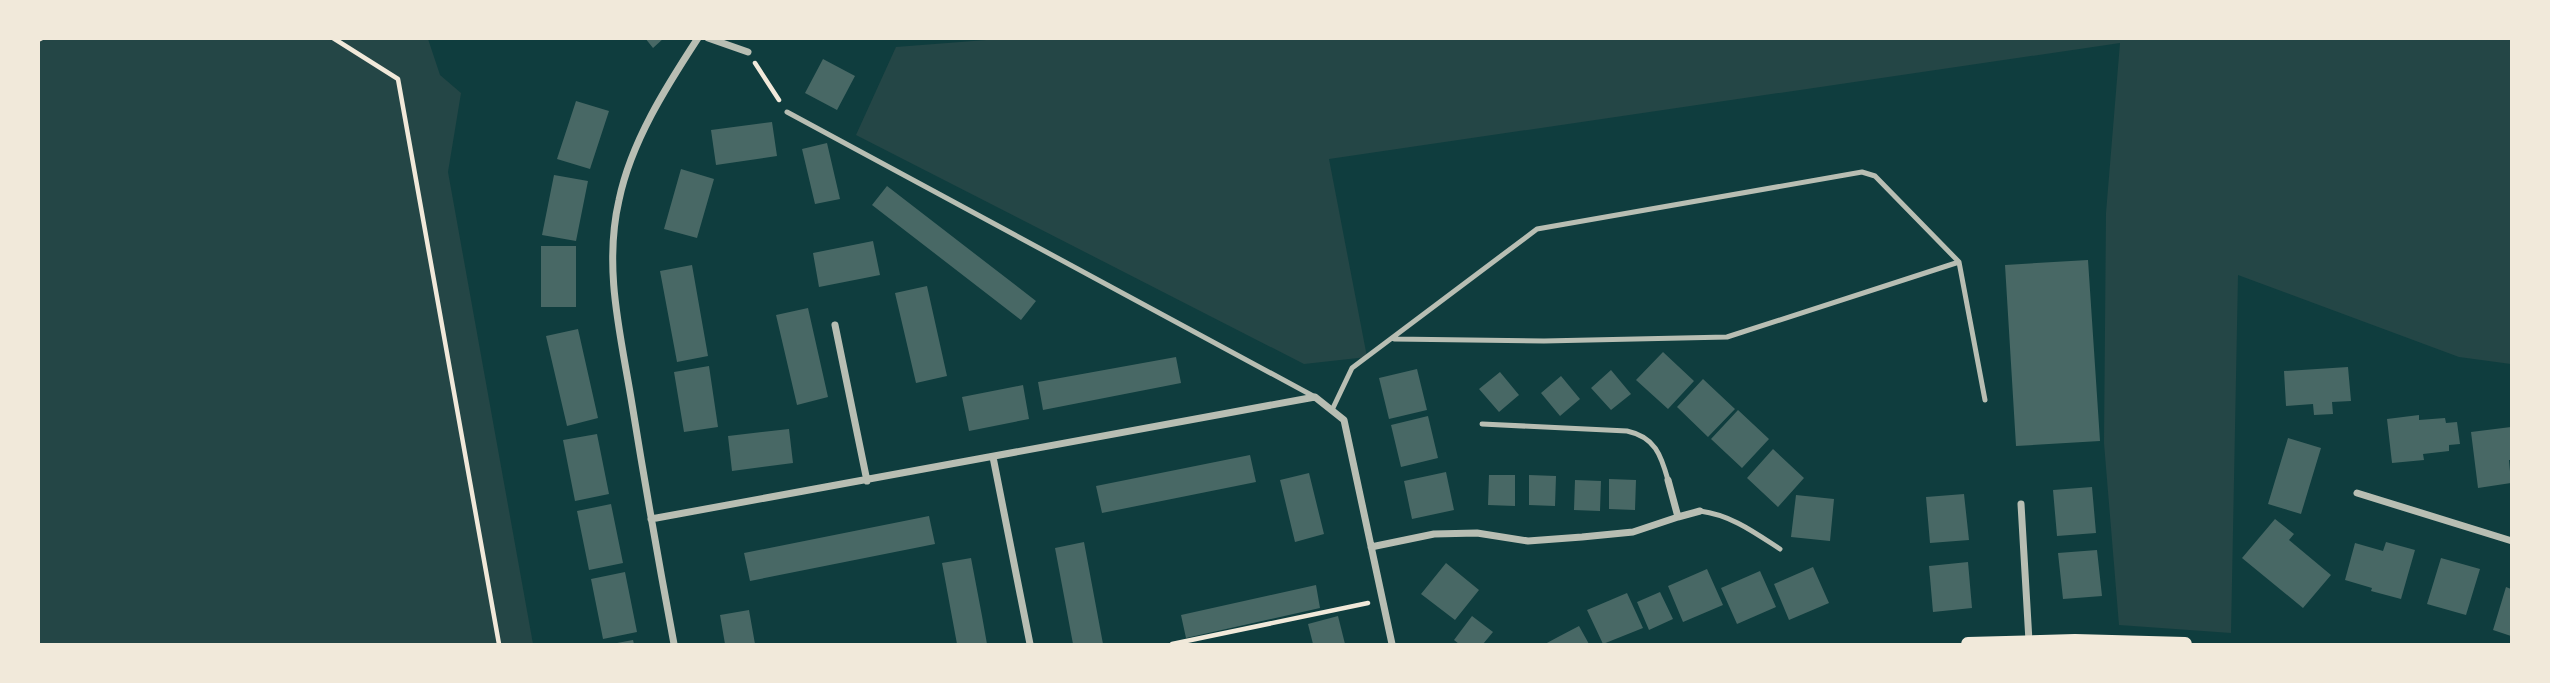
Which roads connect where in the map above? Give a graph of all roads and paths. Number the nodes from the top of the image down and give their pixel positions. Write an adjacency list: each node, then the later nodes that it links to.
1 (333, 38): 26 (path)
2 (698, 38): 20 (street)
3 (708, 38): 4 (street)
4 (748, 52): 5 (path)
5 (787, 112): 9 (lane)
6 (1959, 262): 8 (lane); 8 (lane); 10 (lane)
7 (835, 325): 15 (street)
8 (1394, 339): 11 (lane)
9 (1315, 397): 11 (street); 13 (street)
10 (1984, 400)
11 (1332, 410): 22 (street)
12 (1482, 424): 14 (lane)
13 (993, 457): 15 (street); 28 (street)
14 (1668, 480): 19 (street)
15 (867, 481): 20 (street)
16 (2357, 493): 21 (street)
17 (2021, 504): 25 (street)
18 (1700, 511): 19 (street); 23 (lane)
19 (1678, 517): 22 (street)
20 (651, 519): 27 (street)
21 (2511, 541)
22 (1371, 547): 24 (street)
23 (1780, 549)
24 (1383, 600): 29 (path); 30 (street)
25 (2029, 641): 31 (main road); 32 (main road)
26 (499, 645)
27 (674, 645)
28 (1030, 645)
29 (1172, 645)
30 (1392, 645)
31 (1968, 645)
32 (2185, 645)

